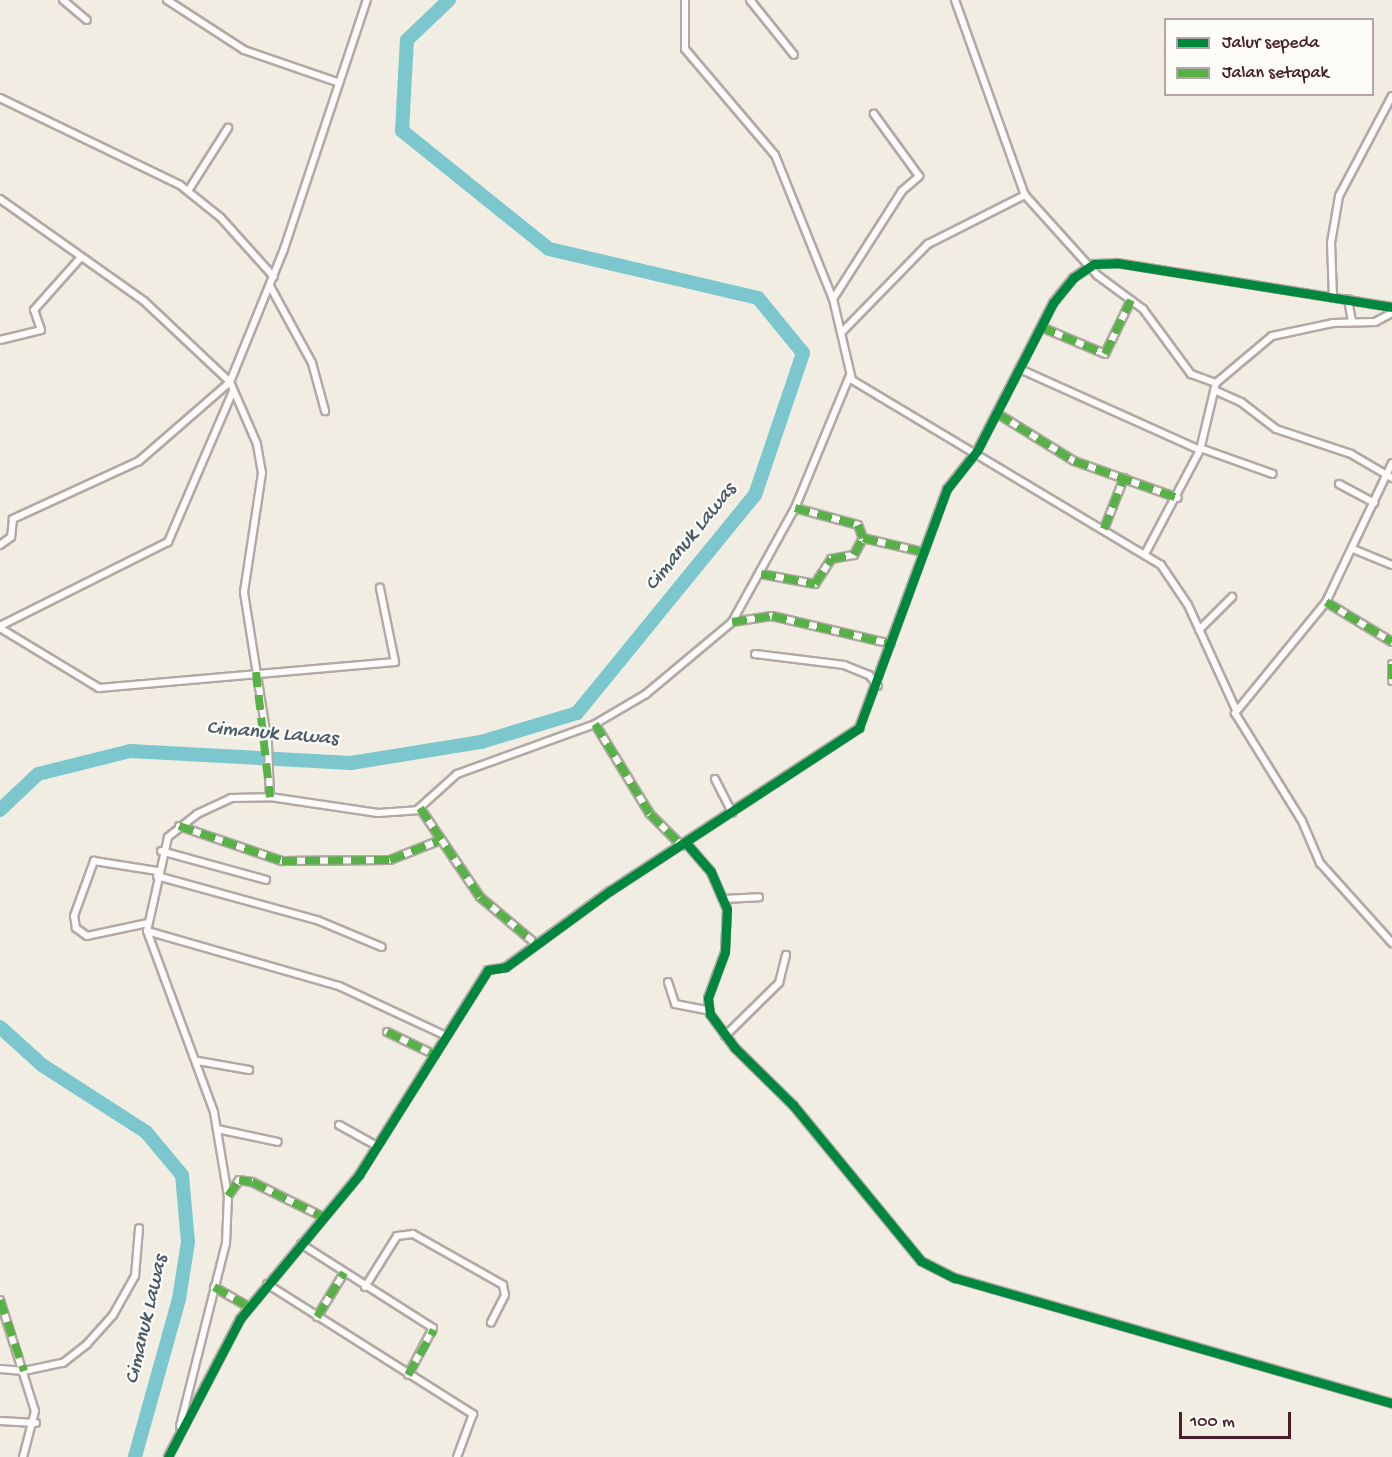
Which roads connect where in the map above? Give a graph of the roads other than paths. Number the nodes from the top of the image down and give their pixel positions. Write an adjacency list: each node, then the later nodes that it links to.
1 (63, 0): 7 (street)
2 (167, 0): 9 (street)
3 (367, 0): 9 (street)
4 (685, 0): 22 (street)
5 (750, 0): 8 (street)
6 (955, 0): 15 (street)
7 (87, 20)
8 (794, 55)
9 (337, 82): 19 (street)
10 (1392, 96): 21 (street)
11 (0, 98): 14 (street)
12 (874, 114): 22 (street)
13 (228, 128): 14 (street)
14 (188, 190): 19 (street)
15 (1025, 195): 18 (street); 29 (street)
16 (0, 199): 17 (street)
17 (81, 257): 30 (street); 33 (street)
18 (1087, 262): 21 (street); 24 (street); 28 (street)
19 (274, 277): 20 (street)
20 (270, 286): 33 (street); 36 (street)
21 (1333, 297): 23 (street)
22 (833, 299): 29 (street)
23 (1348, 299): 25 (street); 27 (street)
24 (1131, 300): 28 (street); 34 (street)
25 (1392, 307)
26 (1392, 313): 27 (street)
27 (1352, 322): 34 (street)
28 (1041, 327): 31 (street)
29 (843, 331): 32 (street)
30 (0, 340)
31 (1022, 370): 37 (street); 38 (street)
32 (850, 375): 39 (street); 47 (street)
33 (230, 382): 35 (street); 50 (street)
34 (1215, 387): 38 (street); 42 (street)
35 (233, 390): 60 (street); 66 (street)
36 (325, 411)
37 (998, 414): 39 (street); 43 (street)
38 (1200, 449): 41 (street); 45 (street)
39 (977, 451): 48 (street); 52 (street)
40 (1392, 463): 42 (street)
41 (1273, 474)
42 (1389, 476): 46 (street)
43 (1124, 478): 45 (street); 48 (street)
44 (1339, 484): 46 (street)
45 (1178, 498): 53 (street)
46 (1374, 503): 51 (street)
47 (795, 508): 49 (street); 55 (street)
48 (1104, 529): 53 (street)
49 (863, 538): 52 (street); 55 (street)
50 (0, 545)
51 (1353, 549): 54 (street); 58 (street)
52 (923, 552): 63 (street)
53 (1145, 554): 61 (street)
54 (1392, 565)
55 (761, 574): 59 (street)
56 (380, 588): 66 (street)
57 (1232, 597): 61 (street)
58 (1326, 602): 62 (street); 69 (street)
59 (732, 622): 63 (street); 70 (street)
60 (0, 627): 66 (street)
61 (1200, 630): 69 (street)
62 (1392, 642)
63 (891, 644): 68 (street)
64 (755, 654): 68 (street)
65 (1392, 664): 67 (street)
66 (256, 672): 72 (street)
67 (1392, 681)
68 (878, 686): 74 (street)
69 (1236, 710): 85 (street)
70 (595, 723): 73 (street); 77 (street)
71 (715, 779): 74 (street)
72 (270, 797): 73 (street); 75 (street)
73 (420, 808): 76 (street)
74 (732, 813): 77 (street)
75 (179, 826): 76 (street); 78 (street)
76 (438, 841): 86 (street)
77 (684, 845): 82 (street); 86 (street)
78 (161, 851): 79 (street); 80 (street)
79 (157, 874): 83 (street); 83 (street); 87 (street)
80 (266, 880)
81 (759, 897): 82 (street)
82 (724, 898): 90 (street)
83 (148, 923): 84 (street)
84 (147, 931): 92 (street); 95 (street)
85 (1392, 943)
86 (536, 944): 92 (street)
87 (382, 947)
88 (786, 955): 93 (street)
89 (668, 982): 90 (street)
90 (707, 1010): 93 (street)
91 (387, 1032): 94 (street)
92 (446, 1036): 94 (street)
93 (725, 1036): 116 (street)
94 (435, 1055): 100 (street)
95 (198, 1061): 96 (street); 98 (street)
96 (249, 1070)
97 (339, 1125): 100 (street)
98 (217, 1129): 99 (street); 101 (street)
99 (278, 1142)
100 (377, 1146): 102 (street)
101 (228, 1196): 102 (street); 107 (street)
102 (323, 1217): 104 (street)
103 (139, 1228): 114 (street)
104 (301, 1244): 105 (street); 106 (street)
105 (344, 1273): 108 (street); 111 (street)
106 (267, 1284): 110 (street); 111 (street)
107 (214, 1287): 110 (street); 119 (street)
108 (365, 1287): 112 (street); 115 (street)
109 (0, 1300): 114 (street)
110 (249, 1307): 119 (street)
111 (317, 1317): 115 (street)
112 (491, 1323)
113 (0, 1369): 114 (street)
114 (24, 1371): 118 (street)
115 (408, 1375): 122 (street)
116 (1392, 1403)
117 (0, 1421): 118 (street)
118 (36, 1423): 121 (street)
119 (180, 1430): 120 (street)
120 (170, 1456)
121 (23, 1457)
122 (458, 1457)

